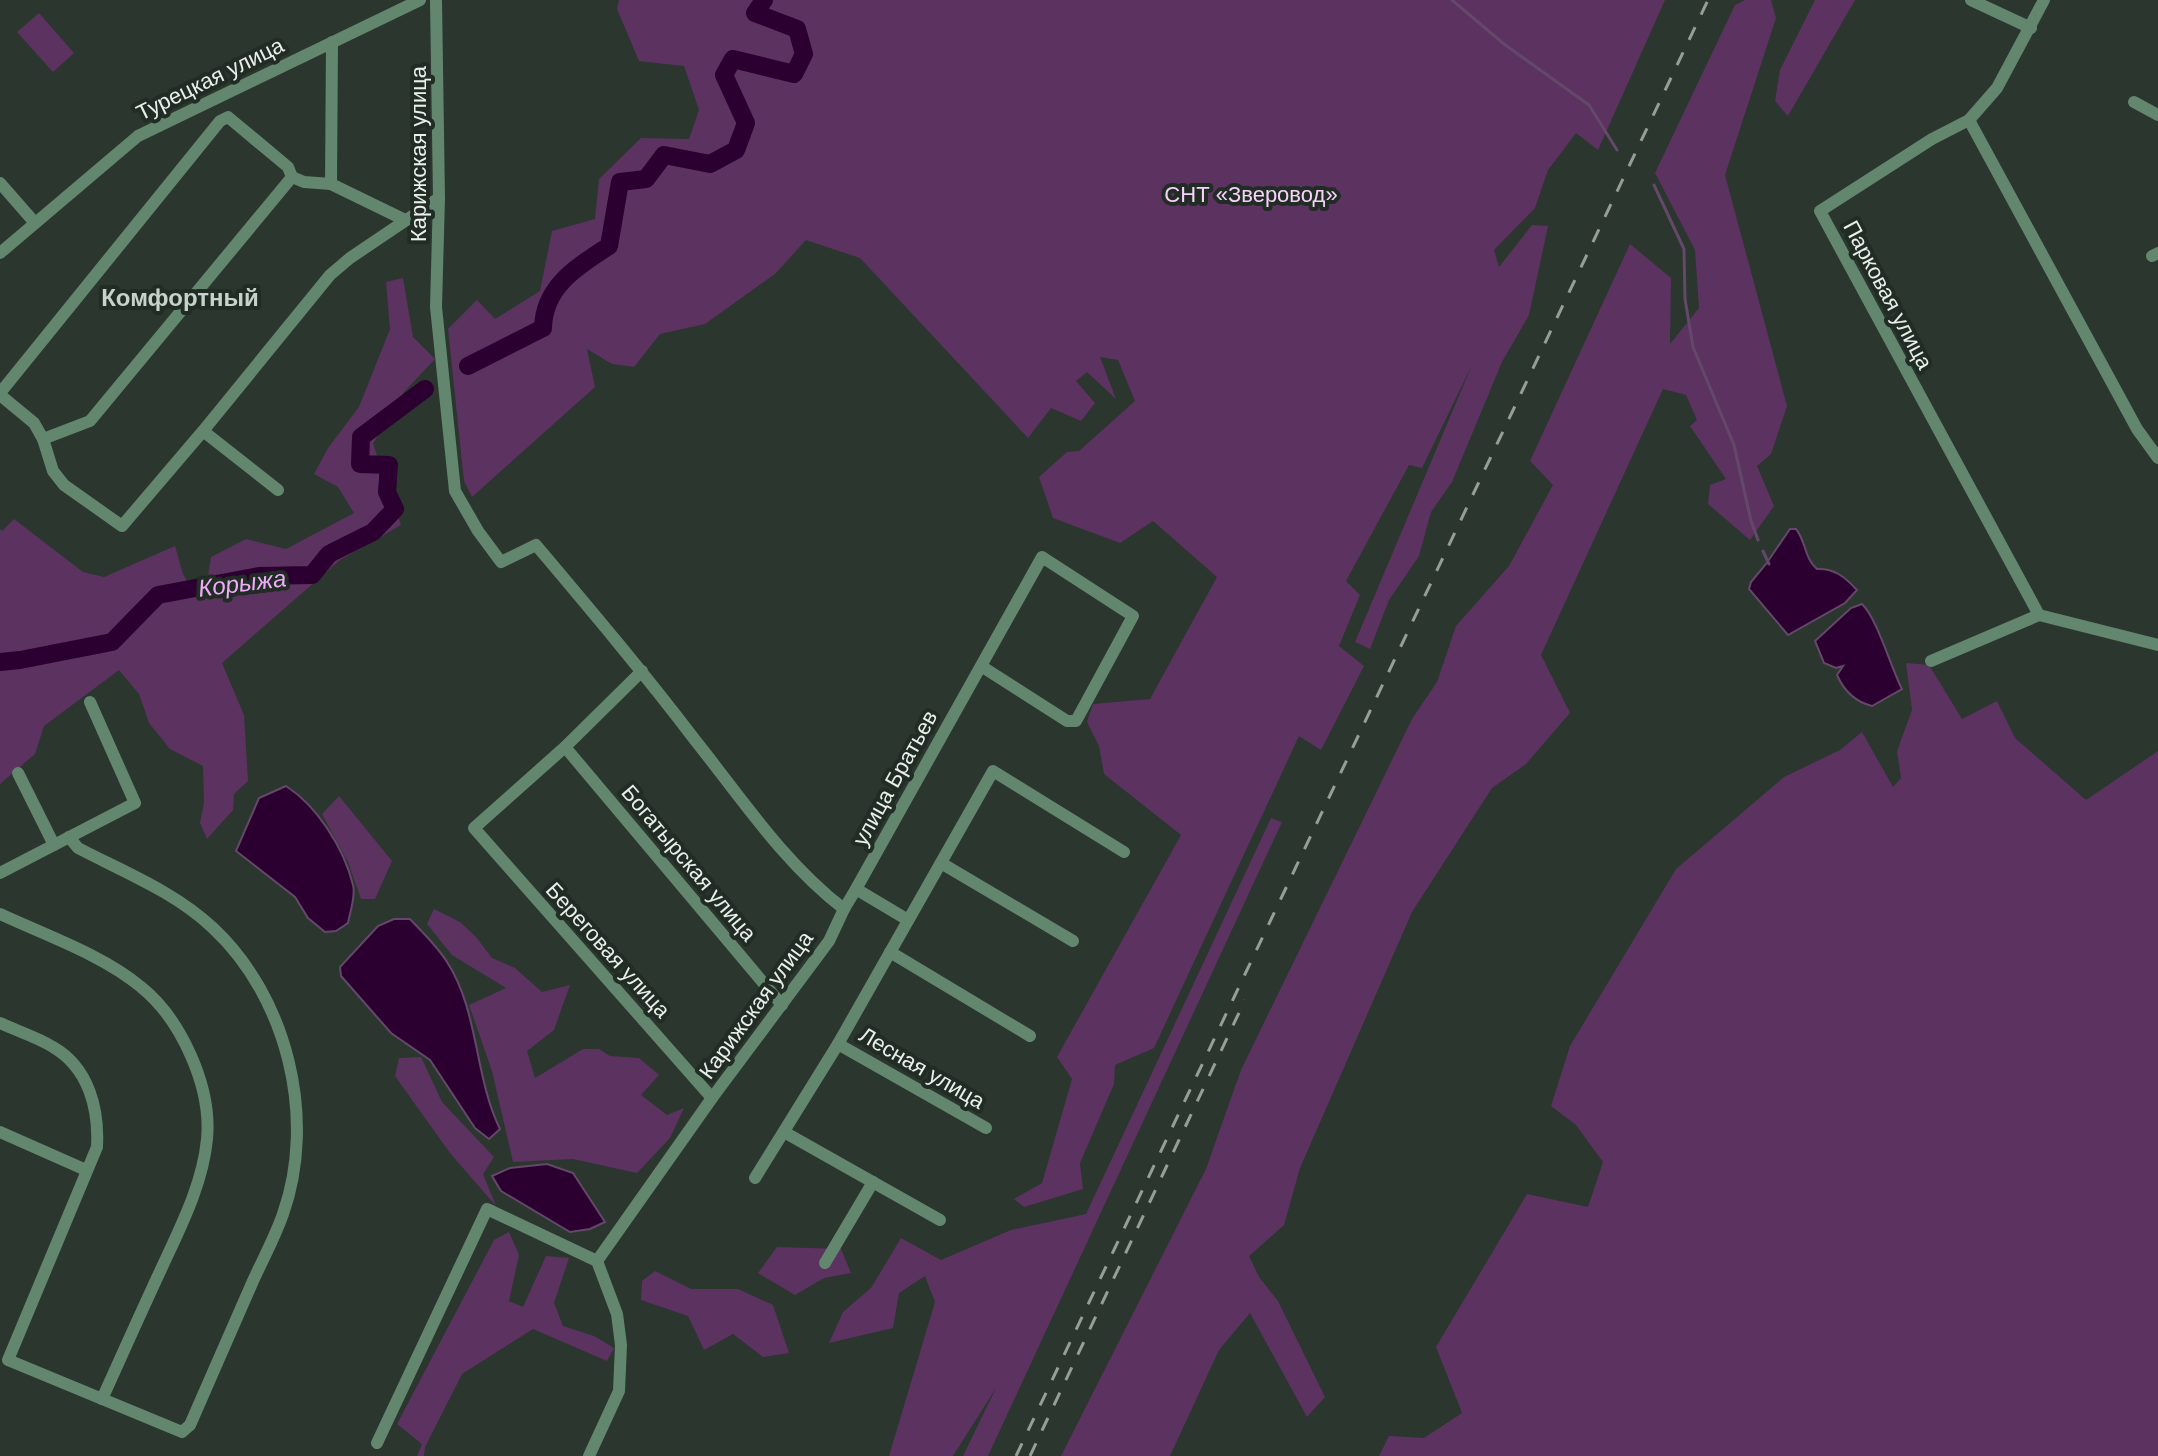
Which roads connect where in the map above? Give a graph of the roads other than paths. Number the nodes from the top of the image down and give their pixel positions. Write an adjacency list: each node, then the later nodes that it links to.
1 (420, 0): 6 (street, Турецкая улица)
2 (436, 0): 13 (street, Карижская улица)
3 (1971, 0): 5 (street)
4 (2044, 0): 5 (street)
5 (2031, 28): 9 (street)
6 (332, 42): 12 (street); 15 (street, Турецкая улица)
7 (2134, 102): 8 (street)
8 (2158, 115)
9 (1969, 120): 20 (street); 22 (street, Парковая улица)
10 (292, 177): 12 (street); 17 (street); 19 (street)
11 (0, 183): 15 (street)
12 (331, 184): 14 (street)
13 (439, 198): 14 (street); 26 (street, Карижская улица)
14 (405, 220): 18 (street)
15 (35, 223): 16 (street, Турецкая улица)
16 (0, 253)
17 (0, 394): 19 (street)
18 (203, 431): 19 (street); 21 (street)
19 (43, 439)
20 (2158, 458)
21 (278, 490)
22 (2039, 615): 23 (street); 24 (street)
23 (2158, 645)
24 (1931, 661)
25 (981, 666): 25 (street, улица Братьев); 35 (street, улица Братьев)
26 (642, 671): 28 (street); 36 (street)
27 (90, 702): 30 (street)
28 (565, 747): 41 (street, Богатырская улица); 45 (street, Береговая улица)
29 (18, 773): 31 (street)
30 (69, 837): 31 (street); 55 (street)
31 (54, 845): 34 (street)
32 (1124, 852): 33 (street, Лесная улица)
33 (941, 863): 38 (street, Лесная улица); 39 (street)
34 (0, 873)
35 (856, 889): 36 (street, улица Братьев); 38 (street)
36 (844, 909): 41 (street, Карижская улица)
37 (0, 914): 55 (street)
38 (908, 920): 40 (street, Лесная улица)
39 (1073, 941)
40 (890, 952): 43 (street); 44 (street, Лесная улица)
41 (782, 1005): 45 (street, Карижская улица)
42 (0, 1023): 49 (street)
43 (1030, 1036)
44 (838, 1044): 46 (street, Лесная улица); 48 (street, Лесная улица)
45 (712, 1098): 53 (street, Карижская улица)
46 (986, 1128)
47 (0, 1132): 49 (street)
48 (784, 1132): 50 (street, Лесная улица); 51 (street)
49 (86, 1170): 55 (street)
50 (755, 1178)
51 (873, 1182): 52 (street); 54 (street)
52 (940, 1220)
53 (597, 1261): 56 (street); 57 (street)
54 (825, 1263)
55 (102, 1399)
56 (377, 1443)
57 (589, 1456)

